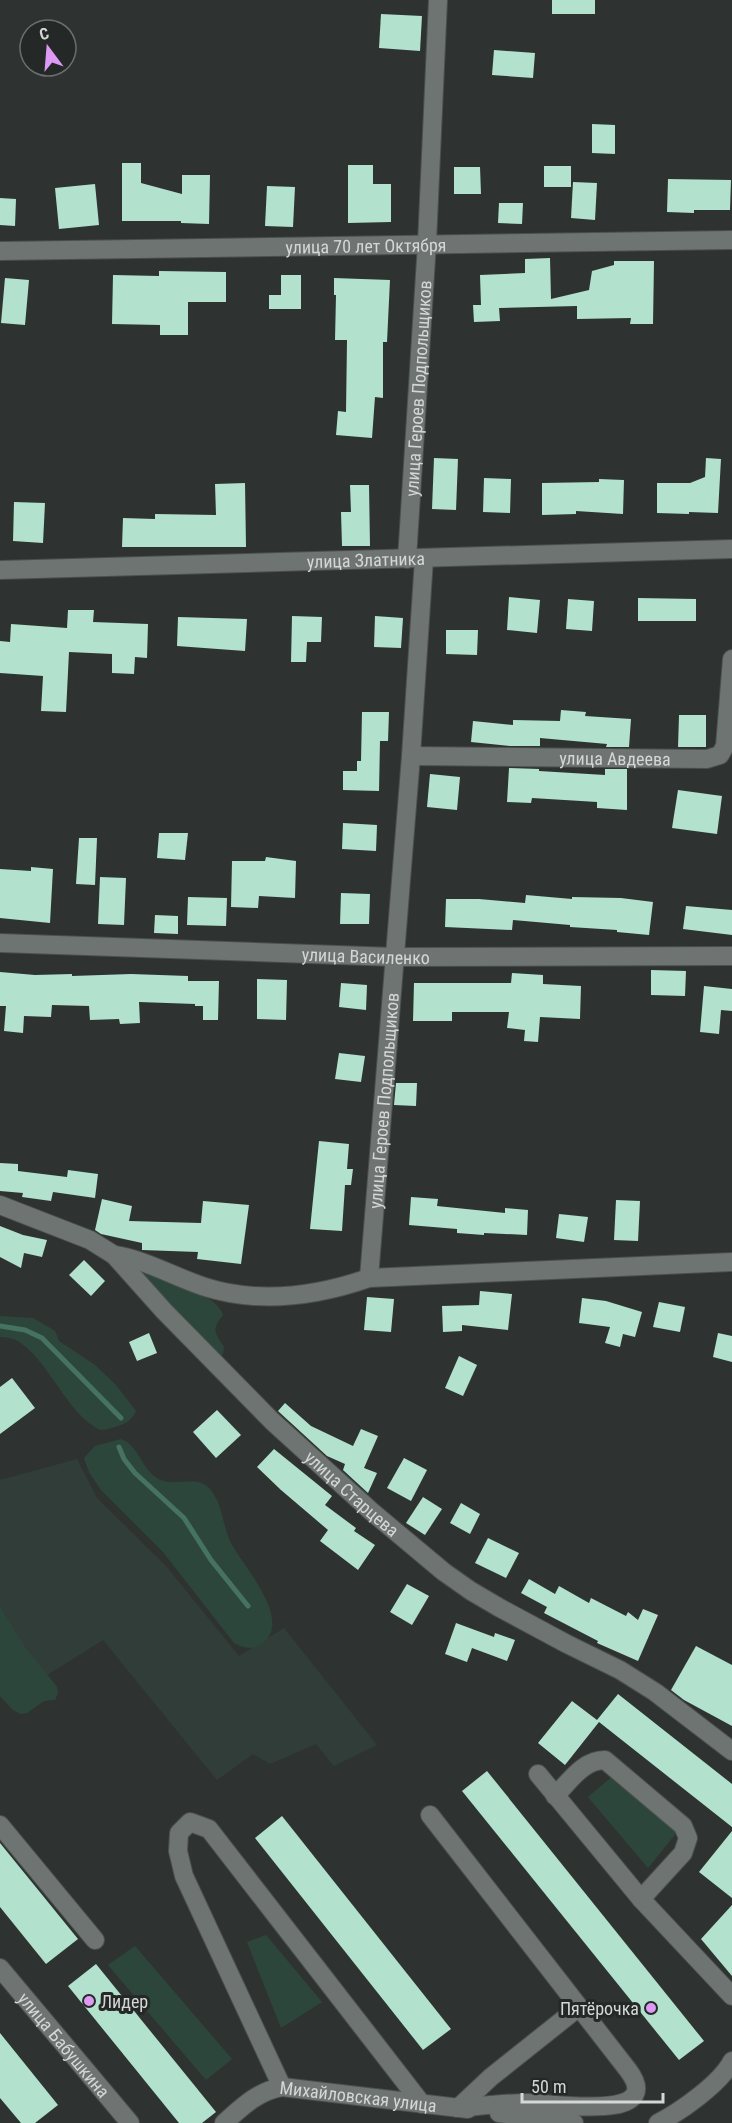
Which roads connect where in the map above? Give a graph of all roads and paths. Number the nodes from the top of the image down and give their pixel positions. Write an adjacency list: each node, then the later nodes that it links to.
1 (438, 0): 3 (street, улица Героев Подпольщиков)
2 (732, 240): 3 (street, улица 70 лет Октября)
3 (427, 243): 4 (street, улица 70 лет Октября); 6 (street, улица Героев Подпольщиков)
4 (0, 251)
5 (732, 549): 6 (street, улица Златника)
6 (416, 559): 7 (street, улица Златника); 9 (street, улица Героев Подпольщиков)
7 (0, 570)
8 (732, 659): 9 (street, улица Авдеева)
9 (411, 756): 12 (street, улица Героев Подпольщиков)
10 (0, 943): 12 (street, улица Василенко)
11 (732, 956): 12 (street, улица Василенко)
12 (394, 957): 16 (street, улица Героев Подпольщиков)
13 (0, 1205): 14 (street, улица Старцева)
14 (114, 1256): 16 (street); 17 (street, улица Старцева)
15 (732, 1262): 16 (street)
16 (369, 1278)
17 (732, 1751)
18 (538, 1774): 19 (street)
19 (555, 1796): 22 (street); 22 (street)
20 (430, 1815): 26 (street)
21 (0, 1825): 23 (street)
22 (641, 1899): 25 (street)
23 (95, 1940)
24 (0, 1968): 31 (street, улица Бабушкина)
25 (732, 1996)
26 (579, 2007): 30 (street); 30 (street)
27 (731, 2065): 34 (street)
28 (282, 2087): 29 (street, Михайловская улица); 29 (street); 32 (street, Михайловская улица)
29 (422, 2104): 30 (street, Михайловская улица)
30 (458, 2108): 33 (street, Михайловская улица)
31 (130, 2123)
32 (224, 2123)
33 (574, 2123)
34 (658, 2123)

